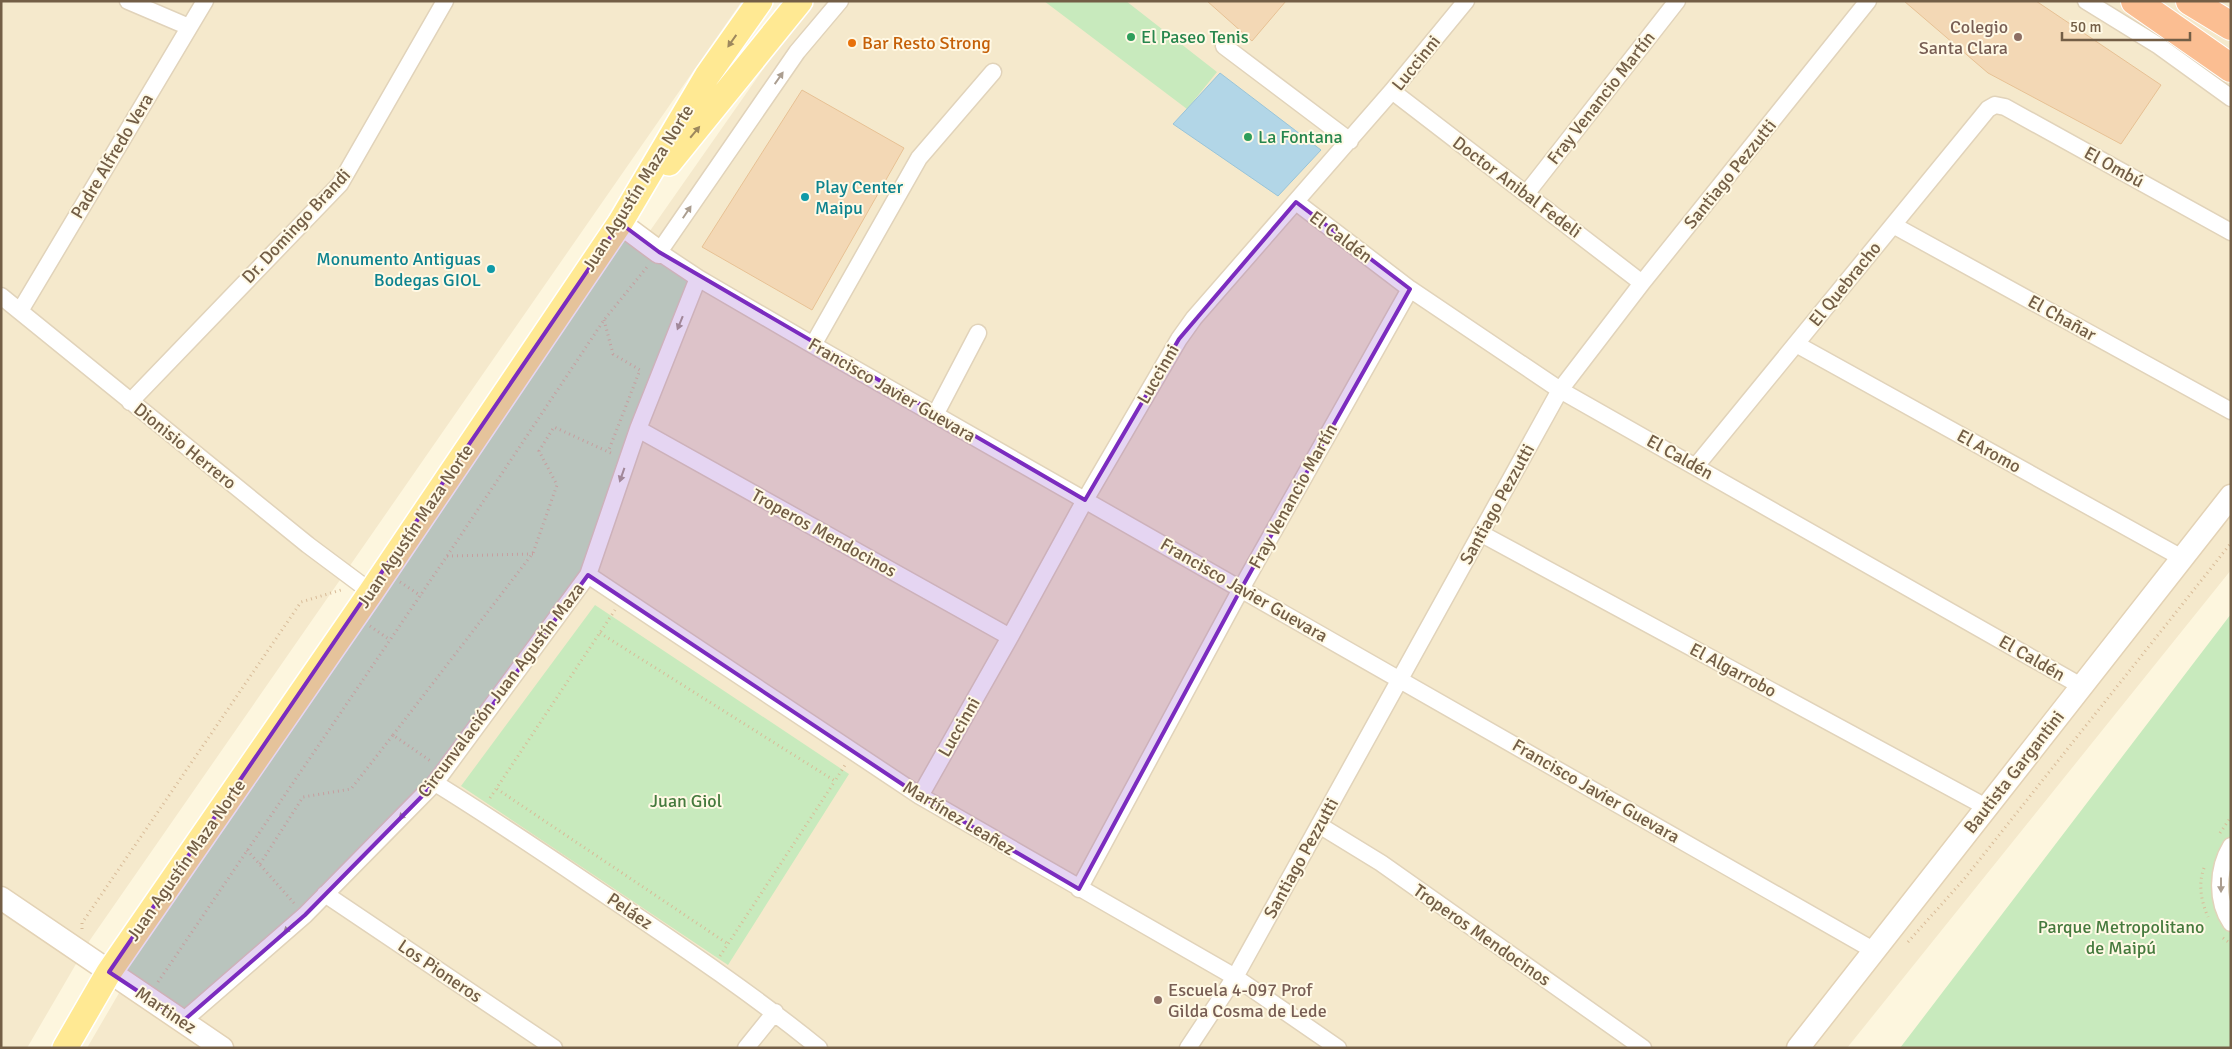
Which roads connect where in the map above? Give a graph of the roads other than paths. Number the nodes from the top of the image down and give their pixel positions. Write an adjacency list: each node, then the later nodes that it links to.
1 (128, 1): 14 (street)
2 (204, 1): 14 (street, Padre Alfredo Vera)
3 (760, 1): 24 (main road, Juan Agustín Maza Norte, one-way to 24)
4 (800, 1): 24 (main road, one-way to 4)
5 (840, 1): 27 (street, one-way to 5)
6 (1466, 1): 18 (street, Luccinni)
7 (1677, 1): 22 (street, Fray Venancio Martín)
8 (2086, 1): 19 (street)
9 (2135, 1): 16 (highway)
10 (2190, 1): 13 (highway)
11 (440, 3): 37 (street, Dr. Domingo Brandi)
12 (1862, 3): 29 (street, Santiago Pezzutti)
13 (2231, 26)
14 (189, 27): 32 (street, Padre Alfredo Vera)
15 (1224, 46): 21 (street)
16 (2231, 68)
17 (993, 72): 35 (street)
18 (1392, 91): 21 (street, Luccinni); 22 (street, Doctor Anibal Fedeli)
19 (2231, 98)
20 (1995, 105): 25 (street, El Quebracho); 26 (street, El Ombú)
21 (1350, 141): 23 (street, Luccinni)
22 (1526, 194): 29 (street, Doctor Anibal Fedeli)
23 (1296, 202): 30 (street, El Caldén); 43 (street, Luccinni)
24 (620, 223): 27 (street, Francisco Javier Guevara); 47 (main road, Juan Agustín Maza Norte)
25 (1893, 225): 34 (street, El Quebracho); 38 (street, El Chañar)
26 (2231, 232)
27 (659, 252): 28 (street, Francisco Javier Guevara)
28 (698, 278): 35 (street, Francisco Javier Guevara); 40 (street, Circunvalación Juan Agustín Maza, one-way to 40)
29 (1642, 283): 36 (street, Santiago Pezzutti)
30 (1410, 289): 36 (street, El Caldén); 48 (street, Fray Venancio Martín)
31 (1, 296): 32 (street, Dionisio Herrero)
32 (20, 311): 37 (street, Dionisio Herrero)
33 (978, 333): 39 (street)
34 (1796, 344): 41 (street, El Quebracho); 45 (street, El Aromo)
35 (813, 345): 39 (street, Francisco Javier Guevara)
36 (1560, 390): 41 (street, El Caldén); 44 (street, Santiago Pezzutti)
37 (130, 402): 47 (street, Dionisio Herrero)
38 (2231, 411)
39 (935, 415): 43 (street, Francisco Javier Guevara)
40 (638, 429): 46 (street, Circunvalación Juan Agustín Maza, one-way to 46); 49 (street, Troperos Mendocinos)
41 (1696, 466): 51 (street, El Caldén)
42 (2231, 496): 45 (street, Bautista Gargantini)
43 (1085, 500): 48 (street, Francisco Javier Guevara); 49 (street, Luccinni)
44 (1480, 533): 50 (street, Santiago Pezzutti); 54 (street, El Algarrobo)
45 (2182, 558): 51 (street, Bautista Gargantini)
46 (588, 575): 52 (street, Circunvalación Juan Agustín Maza); 53 (street, Martínez Leañez)
47 (366, 588): 62 (main road, Juan Agustín Maza Norte)
48 (1241, 589): 50 (street, Francisco Javier Guevara); 57 (street, Fray Venancio Martín)
49 (1010, 637): 53 (street, Luccinni)
50 (1401, 679): 55 (street, Santiago Pezzutti); 61 (street, Francisco Javier Guevara)
51 (2081, 686): 54 (street, Bautista Gargantini)
52 (439, 777): 58 (street, Circunvalación Juan Agustín Maza, one-way to 58); 64 (street, Peláez)
53 (920, 796): 57 (street, Martínez Leañez)
54 (1986, 807): 61 (street, Bautista Gargantini)
55 (1319, 825): 63 (street, Santiago Pezzutti); 73 (street, Troperos Mendocinos)
56 (2231, 846): 60 (street, one-way to 60)
57 (1079, 889): 63 (street, Martínez Leañez)
58 (325, 894): 65 (street, Circunvalación Juan Agustín Maza, one-way to 65); 68 (street, Los Pioneros)
59 (1, 898): 62 (street, Martinez)
60 (2231, 922)
61 (1873, 950): 74 (street, Bautista Gargantini)
62 (109, 972): 65 (street, Martinez); 66 (main road, Juan Agustín Maza Norte)
63 (1235, 977): 71 (street, Santiago Pezzutti); 72 (street, Martínez Leañez)
64 (775, 1012): 69 (street); 70 (street, Peláez)
65 (183, 1021): 67 (street, Martinez)
66 (65, 1048)
67 (222, 1048)
68 (554, 1048)
69 (746, 1048)
70 (819, 1048)
71 (1188, 1048)
72 (1338, 1048)
73 (1643, 1048)
74 (1798, 1048)

